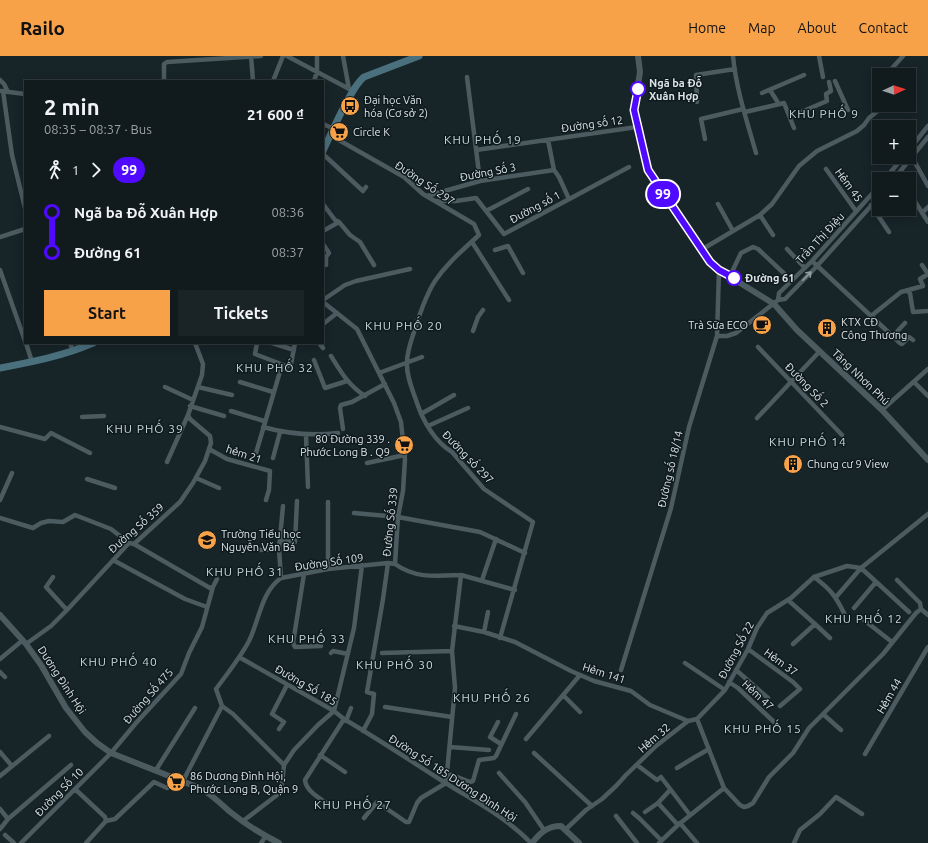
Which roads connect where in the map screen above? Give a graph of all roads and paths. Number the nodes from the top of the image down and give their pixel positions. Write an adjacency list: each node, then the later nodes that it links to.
1 (251, 56): 2 (street); 19 (street); 20 (street)
2 (262, 56)
3 (283, 56): 21 (street)
4 (287, 56): 14 (street)
5 (316, 56): 14 (street)
6 (343, 56): 25 (street)
7 (419, 56): 25 (main road)
8 (638, 56): 38 (street, Tăng Nhơn Phú)
9 (733, 56): 13 (street)
10 (819, 56): 17 (street)
11 (903, 56): 12 (street)
12 (894, 68)
13 (735, 69): 31 (street); 32 (street)
14 (317, 72): 22 (street); 25 (street)
15 (804, 75): 26 (street)
16 (467, 77): 46 (street)
17 (824, 77)
18 (0, 80): 27 (street)
19 (164, 80)
20 (253, 80)
21 (273, 80)
22 (314, 80)
23 (835, 81): 33 (street)
24 (829, 82): 34 (street)
25 (351, 90): 40 (main road)
26 (770, 90): 28 (street); 30 (street)
27 (4, 91): 29 (street); 67 (street)
28 (762, 93)
29 (24, 94)
30 (777, 101)
31 (697, 102)
32 (744, 110): 39 (street); 42 (street); 48 (street)
33 (848, 110)
34 (801, 112)
35 (875, 112): 75 (street)
36 (324, 125): 40 (street, Đường Số 297)
37 (928, 126): 44 (street)
38 (637, 127): 43 (street, Đường số 12); 89 (street, Tăng Nhơn Phú)
39 (794, 128)
40 (332, 132): 45 (main road); 63 (street, Đường Số 297)
41 (928, 137): 47 (street)
42 (705, 139)
43 (548, 140): 46 (street, Đường số 12); 55 (street)
44 (916, 141)
45 (324, 149)
46 (476, 150): 58 (street)
47 (916, 152)
48 (756, 153)
49 (324, 155): 60 (street)
50 (897, 164): 56 (street)
51 (906, 164): 57 (street)
52 (916, 164): 59 (street)
53 (629, 167): 64 (street, Đường số 1)
54 (826, 169): 73 (street, Hẻm 45)
55 (554, 170): 58 (street, Đường Số 3); 64 (street)
56 (891, 172)
57 (900, 172)
58 (480, 181): 63 (street, Đường Số 3)
59 (928, 186)
60 (366, 187)
61 (528, 189): 72 (street)
62 (872, 194): 73 (street, Trần Thị Điệu)
63 (427, 196): 65 (street, Đường Số 297)
64 (569, 199): 72 (street, Đường số 1)
65 (434, 201): 72 (street, Đường số 1); 85 (street, Đường Số 297)
66 (916, 203): 74 (street)
67 (24, 204)
68 (718, 204): 81 (street)
69 (324, 205): 77 (street)
70 (872, 205): 94 (street, Trần Thị Điệu)
71 (928, 207): 74 (street)
72 (486, 211)
73 (856, 211): 90 (street, Trần Thị Điệu)
74 (922, 213): 78 (street)
75 (760, 215): 81 (street); 83 (street)
76 (879, 216): 82 (street)
77 (339, 222): 80 (street); 92 (street)
78 (928, 222)
79 (24, 230): 84 (street)
80 (324, 231)
81 (733, 231): 89 (street)
82 (889, 232)
83 (773, 235)
84 (0, 237)
85 (472, 242): 105 (street); 136 (street)
86 (324, 246): 91 (street)
87 (787, 249): 95 (street)
88 (495, 250): 99 (street)
89 (701, 250): 98 (street, Tăng Nhơn Phú)
90 (812, 261): 94 (street); 95 (street, Trần Thị Điệu)
91 (326, 265)
92 (374, 265)
93 (922, 265): 100 (street)
94 (817, 266): 107 (street, Trần Thị Điệu, one-way to 94); 111 (street)
95 (805, 268): 102 (street, Trần Thị Điệu)
96 (410, 269): 104 (street)
97 (0, 270): 117 (street)
98 (719, 270): 101 (street, Tăng Nhơn Phú); 115 (street, Đường số 18/14)
99 (523, 273)
100 (928, 274): 103 (street)
101 (730, 276): 102 (street); 107 (street, Tăng Nhơn Phú)
102 (792, 281): 107 (street, Trần Thị Điệu)
103 (907, 291): 109 (street); 111 (street)
104 (324, 300)
105 (509, 300)
106 (324, 302): 110 (street, Đường Số 339)
107 (776, 302): 115 (street); 131 (street, Tăng Nhơn Phú)
108 (483, 310): 114 (street)
109 (928, 311)
110 (337, 313): 112 (street); 140 (street, Đường Số 339)
111 (871, 316): 116 (street)
112 (324, 323)
113 (905, 323): 116 (street)
114 (473, 331)
115 (718, 336): 249 (street, Đường số 18/14)
116 (892, 337): 118 (street)
117 (24, 339)
118 (913, 340)
119 (26, 344): 135 (street)
120 (70, 344): 130 (street)
121 (90, 344): 130 (main road)
122 (195, 344): 147 (street)
123 (257, 344): 137 (street)
124 (272, 344): 129 (street)
125 (295, 344): 129 (street)
126 (320, 344): 128 (street)
127 (758, 347): 143 (street, Đường Số 2)
128 (323, 348)
129 (294, 350): 137 (street)
130 (73, 351): 135 (main road)
131 (820, 351): 143 (street); 156 (street, Tăng Nhơn Phú)
132 (331, 356): 141 (street)
133 (422, 357): 136 (street)
134 (314, 360): 141 (street)
135 (32, 362): 138 (main road)
136 (407, 362): 140 (street); 158 (street, Đường số 297)
137 (286, 366): 148 (street)
138 (0, 368)
139 (928, 369): 144 (street)
140 (380, 373): 145 (street, Đường Số 339)
141 (347, 381): 151 (street)
142 (240, 382): 148 (street)
143 (791, 382): 163 (street); 172 (street, Đường Số 2)
144 (914, 382): 152 (street); 156 (street)
145 (384, 384): 151 (street); 176 (street, Đường Số 339)
146 (165, 387): 153 (street)
147 (198, 387): 149 (street); 153 (street)
148 (273, 392): 164 (street)
149 (232, 395)
150 (454, 395): 158 (street)
151 (365, 396): 168 (street)
152 (928, 396)
153 (193, 400): 154 (street)
154 (190, 406): 159 (street); 161 (street)
155 (468, 408): 165 (street)
156 (882, 410): 178 (street, Tăng Nhơn Phú)
157 (231, 411): 164 (street)
158 (421, 414): 165 (street, Đường số 297)
159 (188, 415): 173 (street); 179 (street)
160 (104, 416): 162 (street)
161 (224, 416)
162 (82, 417)
163 (757, 418)
164 (264, 421): 167 (street)
165 (428, 426): 201 (street, Đường số 297)
166 (0, 427): 174 (street)
167 (263, 427): 169 (street); 175 (street)
168 (343, 429)
169 (280, 432): 171 (street); 177 (street)
170 (338, 433): 171 (street)
171 (306, 435): 184 (street)
172 (842, 435)
173 (209, 449): 182 (street, Đường Số 359); 188 (street, hẻm 21)
174 (90, 453)
175 (256, 453)
176 (405, 455): 180 (street); 194 (street, Đường Số 339)
177 (273, 458)
178 (928, 460)
179 (167, 462)
180 (367, 463)
181 (12, 473): 187 (street)
182 (196, 478): 186 (street); 198 (street, Đường Số 359)
183 (87, 479): 185 (street)
184 (308, 487)
185 (115, 488)
186 (219, 488)
187 (0, 500)
188 (266, 500)
189 (297, 501): 196 (street)
190 (328, 502): 207 (street)
191 (283, 506): 196 (street)
192 (354, 513): 194 (street)
193 (928, 514): 206 (street)
194 (398, 517): 197 (street); 204 (street, Đường Số 339)
195 (0, 518): 198 (street)
196 (280, 540): 199 (street)
197 (496, 540): 201 (street); 214 (street)
198 (132, 544): 202 (street, Đường Số 359); 217 (street)
199 (279, 549): 200 (street); 212 (street)
200 (259, 550)
201 (525, 553): 218 (street, Đường số 297)
202 (113, 560): 221 (street); 224 (street, Đường Số 359)
203 (388, 563): 204 (street, Đường Số 109); 205 (street, Đường Số 109); 276 (street)
204 (395, 564): 209 (street, Đường Số 339)
205 (362, 565): 207 (street, Đường Số 109); 245 (street)
206 (861, 568): 211 (street, Đường Số 22); 216 (street); 219 (street)
207 (328, 570): 208 (street, Đường Số 109)
208 (304, 574): 212 (street, Đường Số 109); 239 (street)
209 (461, 575): 214 (street, Đường Số 339); 232 (street)
210 (53, 577): 224 (street)
211 (814, 577): 219 (street); 220 (street, Đường Số 22)
212 (281, 578): 246 (street, Đường Số 109)
213 (217, 579): 217 (street, Đường Số 475)
214 (482, 580): 218 (street, Đường Số 339)
215 (897, 580): 223 (street)
216 (876, 582): 222 (street); 226 (street)
217 (213, 587): 221 (street, Đường Số 475)
218 (515, 590): 234 (street, Đường số 297)
219 (836, 597): 227 (street)
220 (788, 600): 231 (street); 241 (street, Đường Số 22)
221 (207, 607): 284 (street, Đường Số 475)
222 (854, 608)
223 (921, 609): 229 (street); 237 (street)
224 (68, 610): 236 (street, Đường Số 359)
225 (488, 612): 233 (street)
226 (909, 612)
227 (844, 613)
228 (0, 615): 236 (street, Dương Đình Hội)
229 (928, 615)
230 (860, 617): 237 (street)
231 (815, 624): 235 (street); 238 (street)
232 (454, 626): 233 (street, Hẻm 141); 242 (street)
233 (484, 632): 234 (street, Hẻm 141)
234 (500, 638): 252 (street, Hẻm 141)
235 (830, 638)
236 (25, 642): 247 (street, Đường Số 359); 284 (street, Dương Đình Hội)
237 (892, 642): 267 (street)
238 (793, 644)
239 (321, 646)
240 (928, 646): 286 (street, Hẻm 44)
241 (748, 649): 250 (street, Đường Số 22); 260 (street, Hẻm 37)
242 (452, 651): 244 (street); 268 (street)
243 (330, 653): 245 (street)
244 (382, 653)
245 (348, 654): 264 (street)
246 (239, 657): 255 (street, Đường Số 185); 259 (street, Đường Số 109)
247 (0, 659)
248 (685, 663): 256 (street)
249 (621, 670)
250 (736, 670): 254 (street, Đường Số 22); 258 (street)
251 (0, 672): 253 (street)
252 (580, 675): 257 (street); 271 (street, Hẻm 141)
253 (5, 677)
254 (729, 682): 256 (street, Đường Số 22); 273 (street, Hẻm 47)
255 (287, 685): 264 (street, Đường Số 185); 274 (street)
256 (725, 690): 269 (street, Đường Số 22)
257 (563, 696): 265 (street); 278 (street)
258 (768, 698)
259 (222, 706): 289 (street); 298 (street)
260 (780, 706)
261 (385, 707): 268 (street)
262 (196, 708): 293 (street)
263 (351, 708): 270 (street)
264 (334, 712): 270 (street, Đường Số 185); 289 (street)
265 (580, 712)
266 (516, 714): 279 (street)
267 (823, 714): 275 (street); 301 (street)
268 (452, 718): 280 (street)
269 (697, 719): 271 (street, Hẻm 32); 281 (street)
270 (345, 720): 276 (street, Đường Số 185); 287 (street)
271 (688, 721): 290 (street, Hẻm 32)
272 (498, 722): 279 (street)
273 (774, 722)
274 (279, 729)
275 (841, 730)
276 (363, 731): 299 (street, Đường Số 185 Dương Đình Hội)
277 (49, 736): 291 (street)
278 (526, 739)
279 (501, 744): 295 (street)
280 (450, 747): 282 (street); 295 (street)
281 (709, 749): 292 (street); 301 (street)
282 (489, 750)
283 (0, 752): 291 (street)
284 (111, 754): 293 (street); 302 (street, Đường Số 10)
285 (534, 754): 306 (street)
286 (865, 754)
287 (320, 755): 294 (street); 305 (street)
288 (71, 764): 314 (street)
289 (284, 765): 316 (street)
290 (637, 765): 303 (street); 306 (street, Hẻm 32)
291 (12, 766): 297 (street)
292 (677, 768)
293 (156, 770): 298 (street)
294 (345, 772)
295 (447, 773): 299 (street)
296 (499, 773): 319 (street)
297 (0, 776)
298 (183, 781): 316 (street)
299 (446, 783): 313 (street); 329 (street, Đường Số 185 Dương Đình Hội)
300 (167, 788): 315 (street)
301 (724, 788): 311 (street)
302 (75, 789): 315 (street); 325 (street, Đường Số 10)
303 (670, 790): 304 (street); 311 (street)
304 (658, 803): 308 (street); 317 (street)
305 (328, 804)
306 (592, 806): 320 (street, Hẻm 32)
307 (0, 809): 314 (street)
308 (645, 812)
309 (633, 813): 323 (street)
310 (862, 814): 333 (street)
311 (690, 815): 317 (street)
312 (616, 816): 331 (street)
313 (364, 818)
314 (8, 819): 318 (street)
315 (106, 821): 326 (street)
316 (242, 821): 322 (street)
317 (679, 824): 323 (street); 332 (street)
318 (0, 829)
319 (544, 830): 320 (street); 329 (street)
320 (565, 830): 330 (street)
321 (5, 835): 324 (street)
322 (266, 836): 327 (street); 328 (street)
323 (660, 842)
324 (14, 843)
325 (21, 843)
326 (86, 843)
327 (261, 843)
328 (279, 843)
329 (531, 843)
330 (579, 843)
331 (638, 843)
332 (697, 843)
333 (794, 843)

